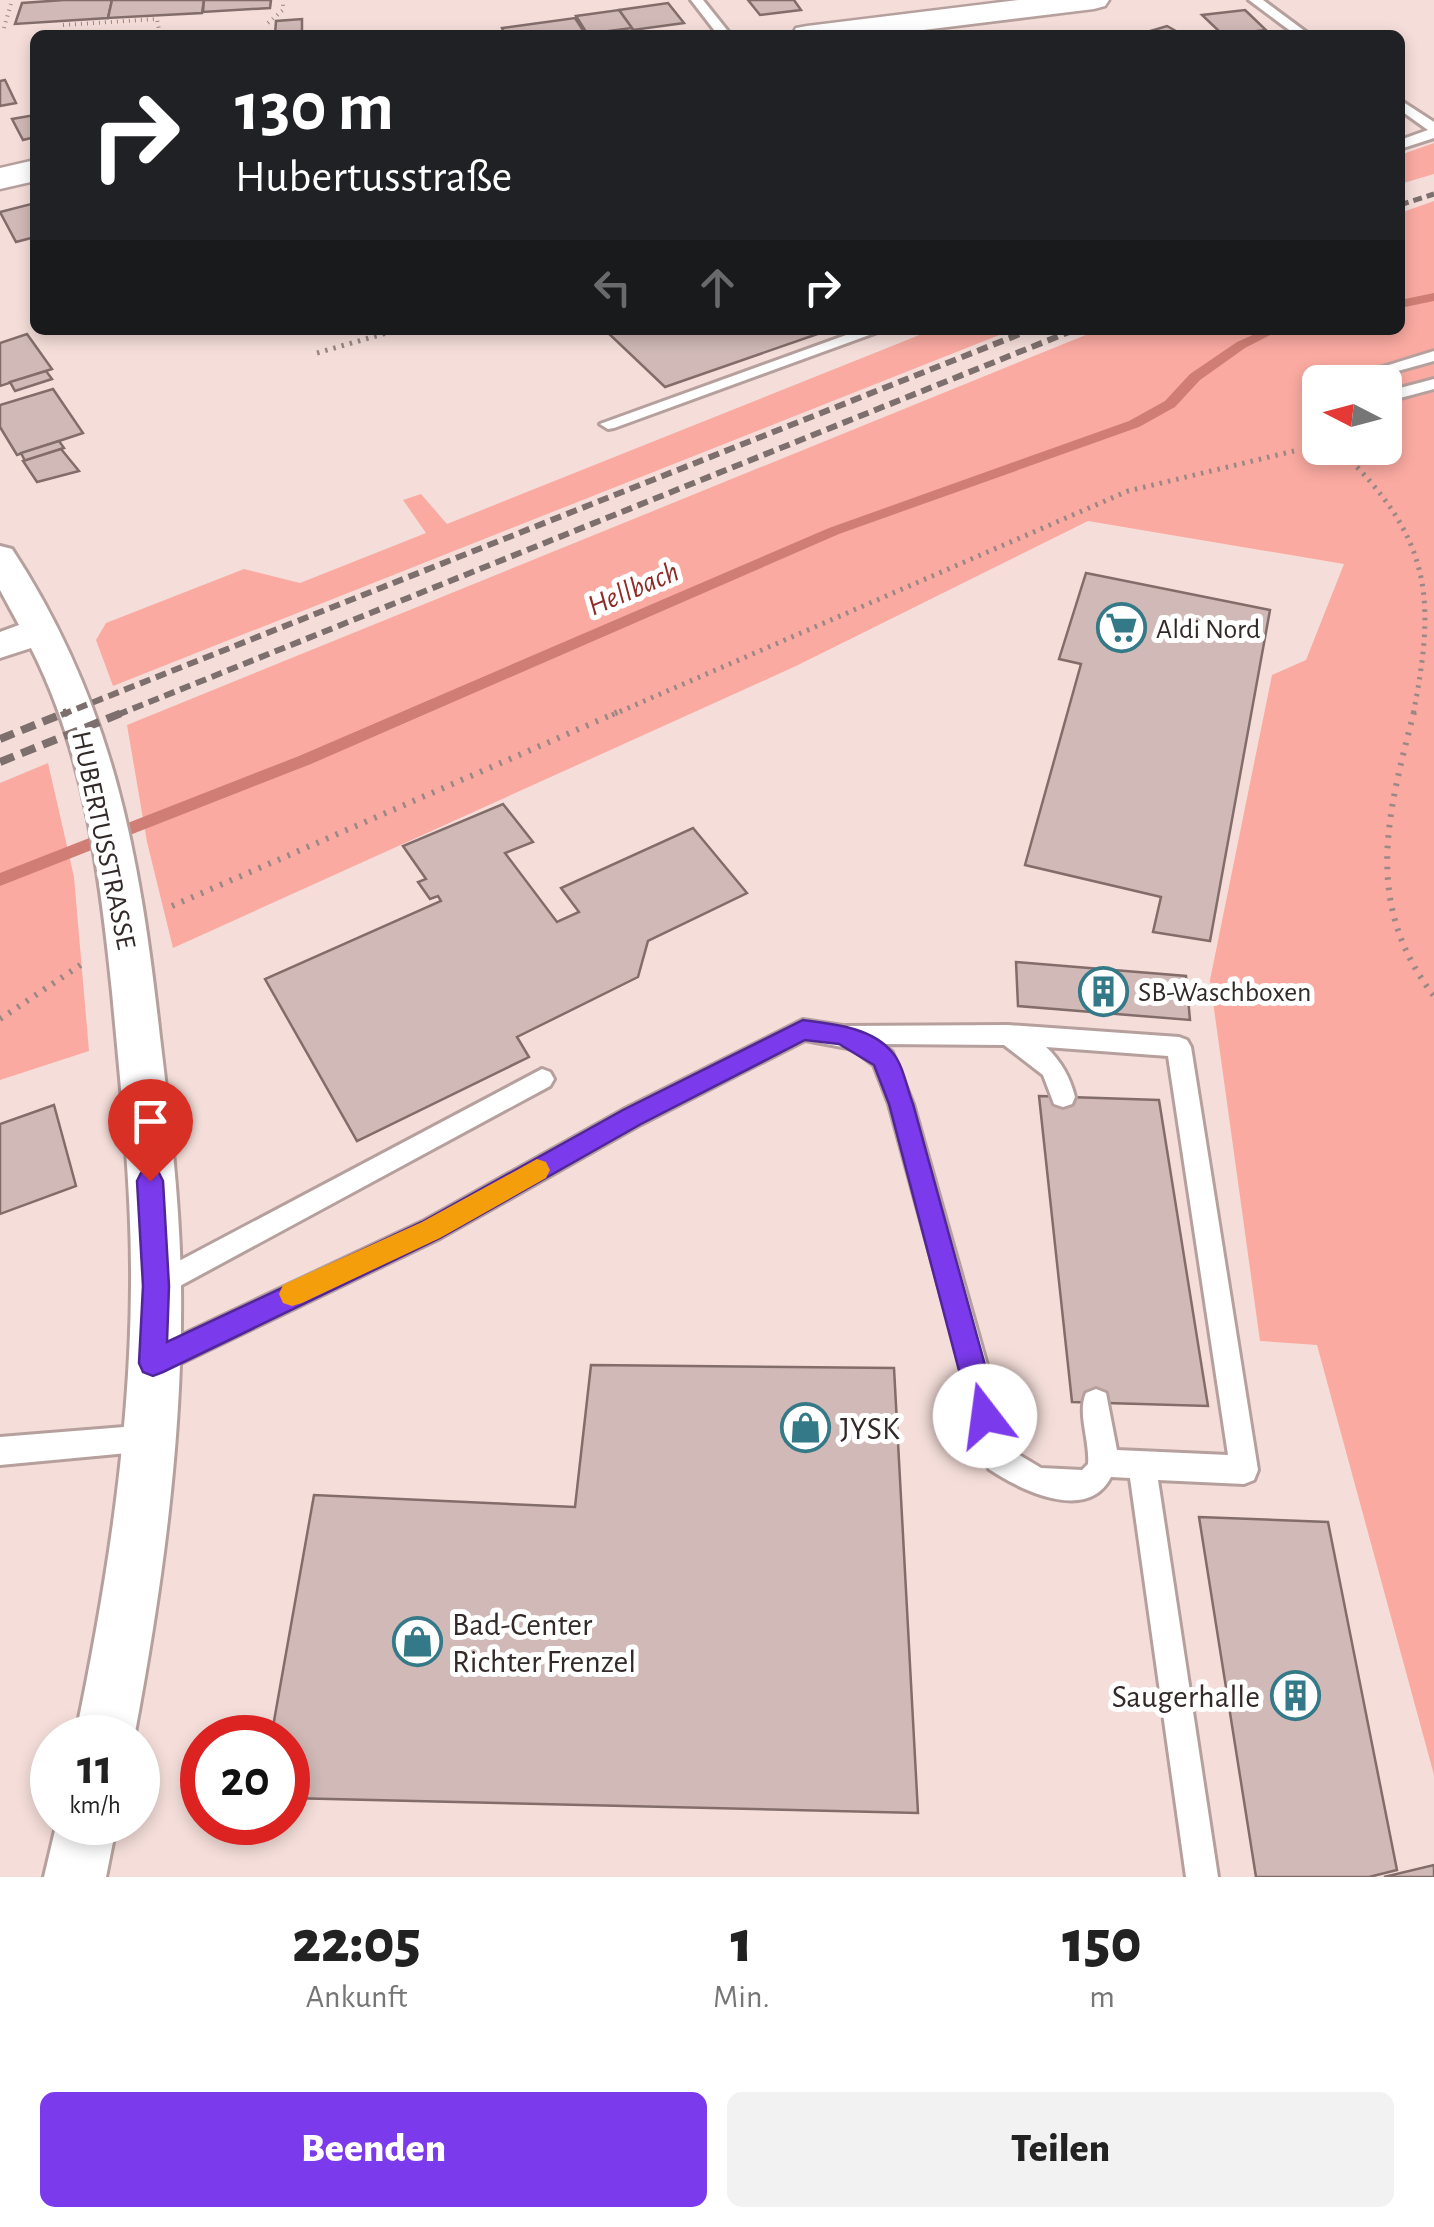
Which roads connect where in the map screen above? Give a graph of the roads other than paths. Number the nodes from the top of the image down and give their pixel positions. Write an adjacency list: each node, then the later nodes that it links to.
1 (698, 0): 4 (lane)
2 (1094, 0): 5 (main road)
3 (1255, 0): 6 (lane)
4 (721, 30)
5 (847, 30)
6 (1297, 30)
7 (1405, 108): 8 (lane)
8 (1434, 130): 9 (lane)
9 (1405, 143)
10 (30, 171): 11 (main road)
11 (0, 179)
12 (861, 335): 17 (lane)
13 (1434, 356): 14 (lane)
14 (1402, 365)
15 (1434, 384): 16 (lane)
16 (1402, 392)
17 (608, 424)
18 (0, 557): 19 (street, HUBERTUSSTRASSE)
19 (38, 631): 20 (street); 25 (street, HUBERTUSSTRASSE)
20 (0, 646)
21 (840, 1035): 22 (lane); 26 (lane); 30 (lane)
22 (1008, 1035): 24 (lane); 31 (lane)
23 (542, 1079): 25 (lane)
24 (1063, 1097)
25 (156, 1286): 26 (street, HUBERTUSSTRASSE)
26 (153, 1363): 28 (street, HUBERTUSSTRASSE)
27 (1096, 1402): 30 (lane)
28 (149, 1438): 29 (lane); 32 (street, HUBERTUSSTRASSE)
29 (0, 1451)
30 (1103, 1463): 31 (lane)
31 (1142, 1466): 35 (lane)
32 (109, 1715)
33 (81, 1845): 34 (street)
34 (75, 1877)
35 (1202, 1877)

